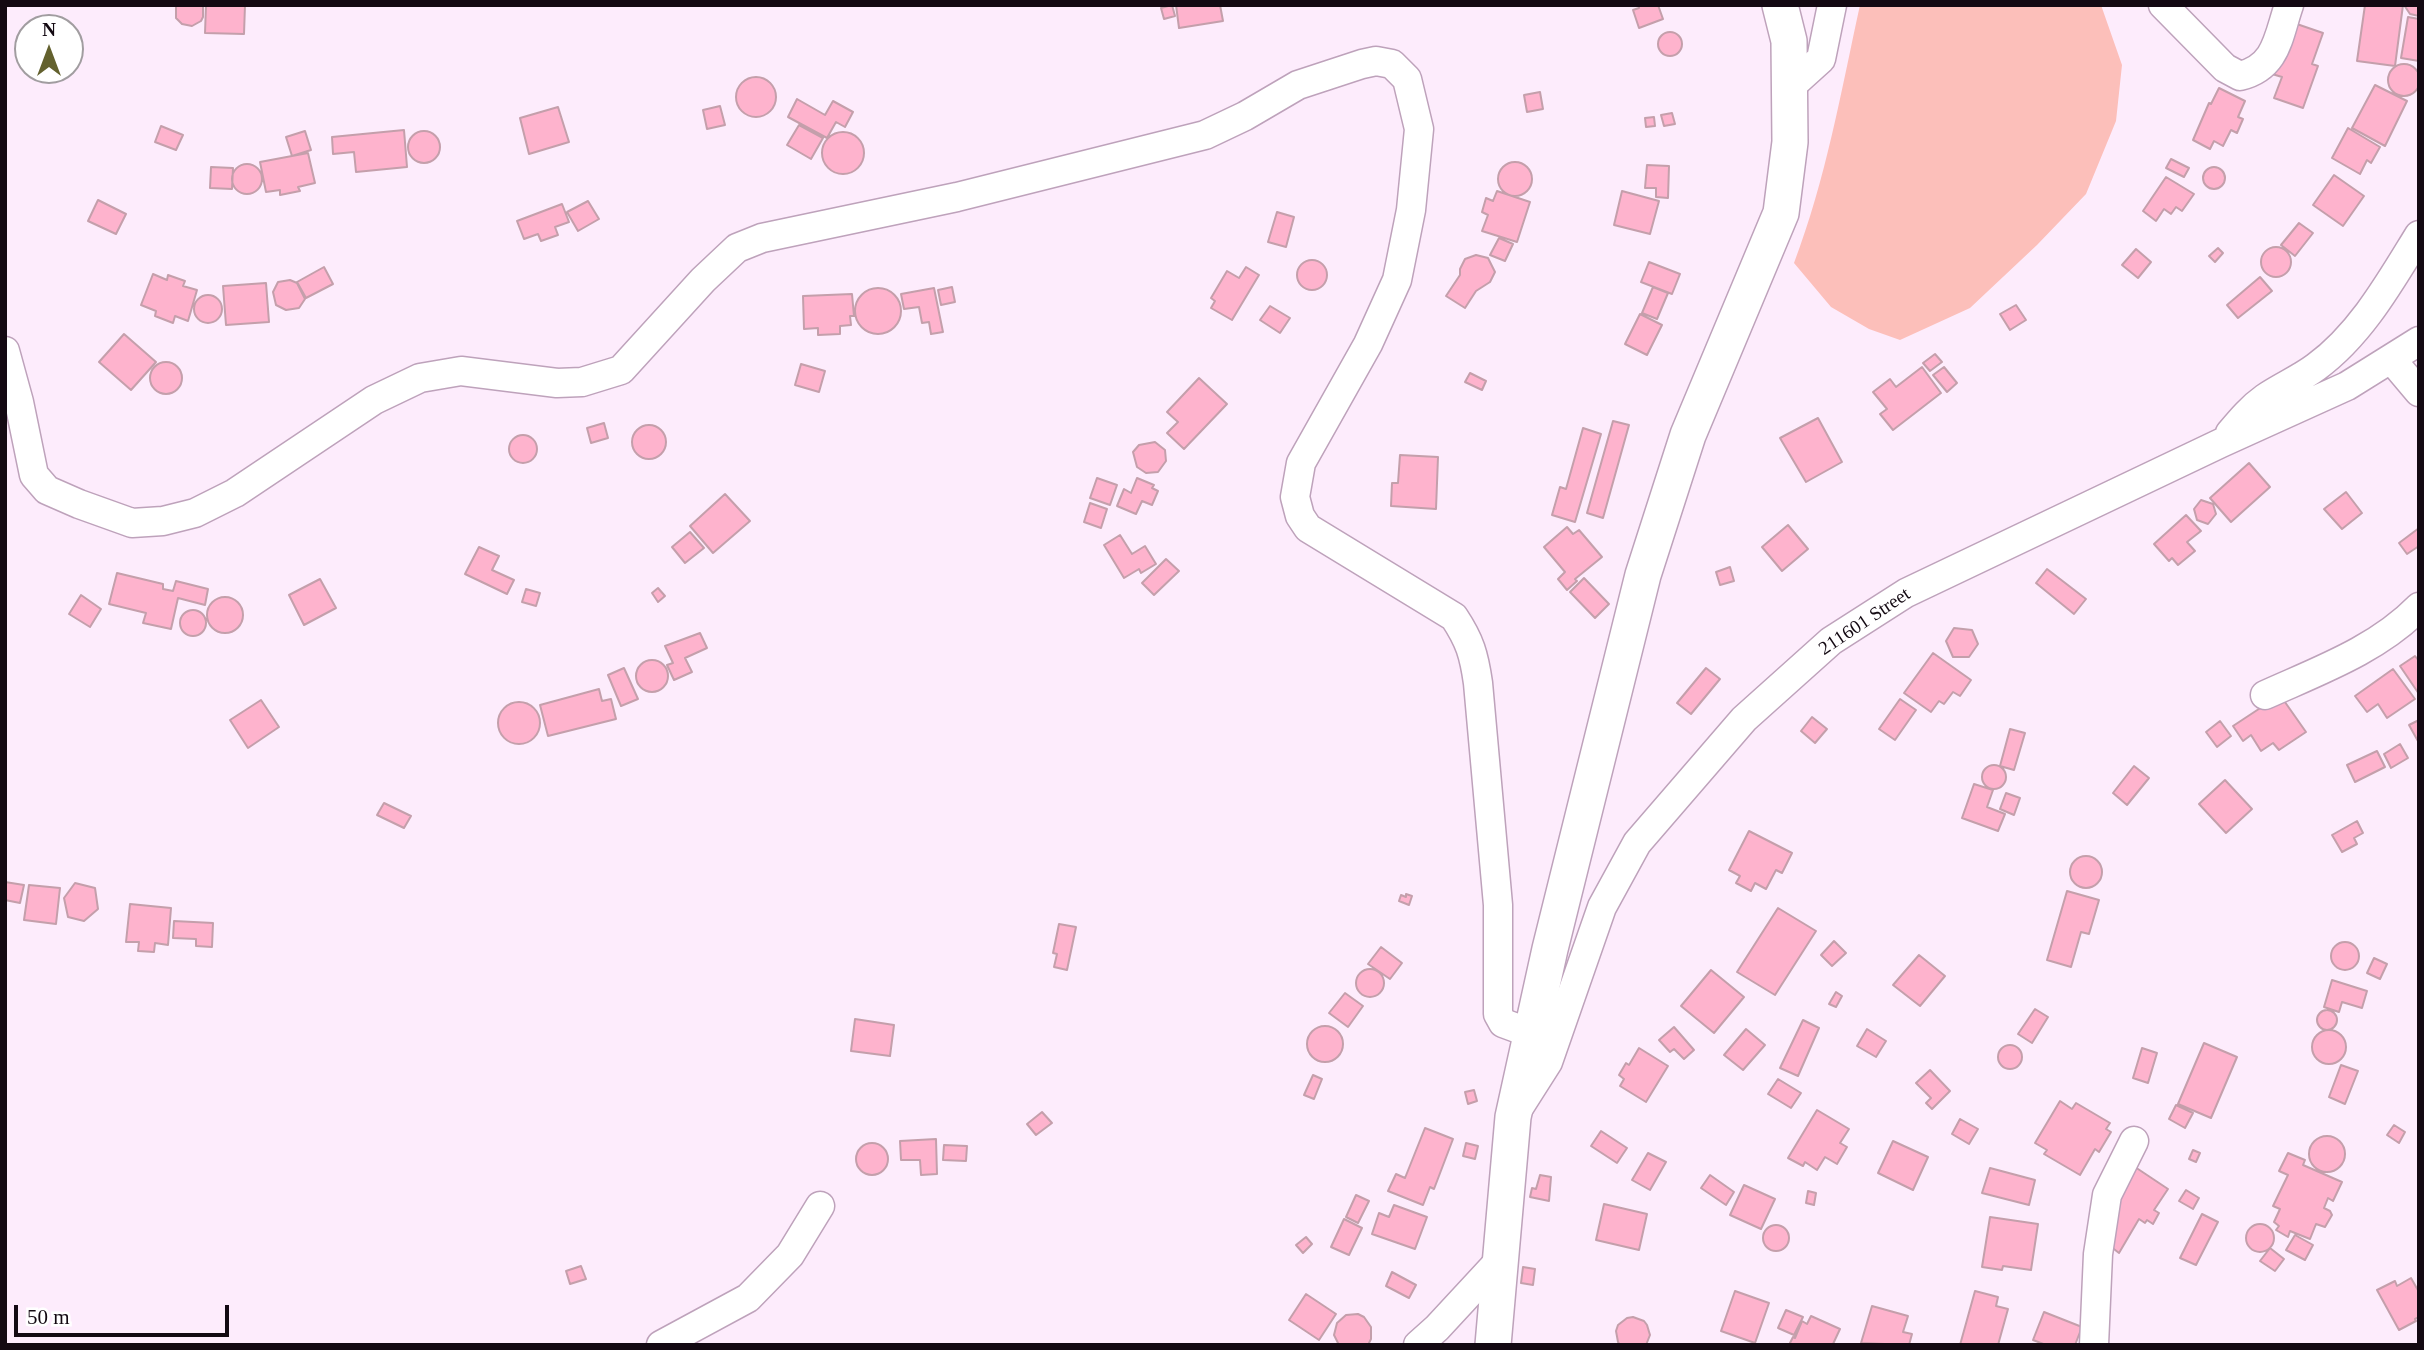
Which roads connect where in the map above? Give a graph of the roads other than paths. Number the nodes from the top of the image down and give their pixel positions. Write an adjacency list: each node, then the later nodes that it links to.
1 (1780, 5): 5 (street)
2 (1832, 5): 5 (street)
3 (2163, 5): 4 (street)
4 (2289, 5)
5 (1790, 87): 14 (street)
6 (2419, 235): 11 (street)
7 (2419, 341): 9 (street, 211601 Street)
8 (5, 351): 14 (street)
9 (2392, 360): 10 (street); 11 (street, 211601 Street)
10 (2419, 392)
11 (2221, 443): 15 (street, 211601 Street)
12 (2419, 607): 13 (street)
13 (2265, 695)
14 (1530, 1033): 15 (street)
15 (1513, 1117): 18 (street)
16 (2134, 1141): 22 (street)
17 (820, 1206): 19 (street)
18 (1500, 1261): 20 (street); 21 (street)
19 (661, 1345)
20 (1418, 1345)
21 (1493, 1345)
22 (2094, 1345)

